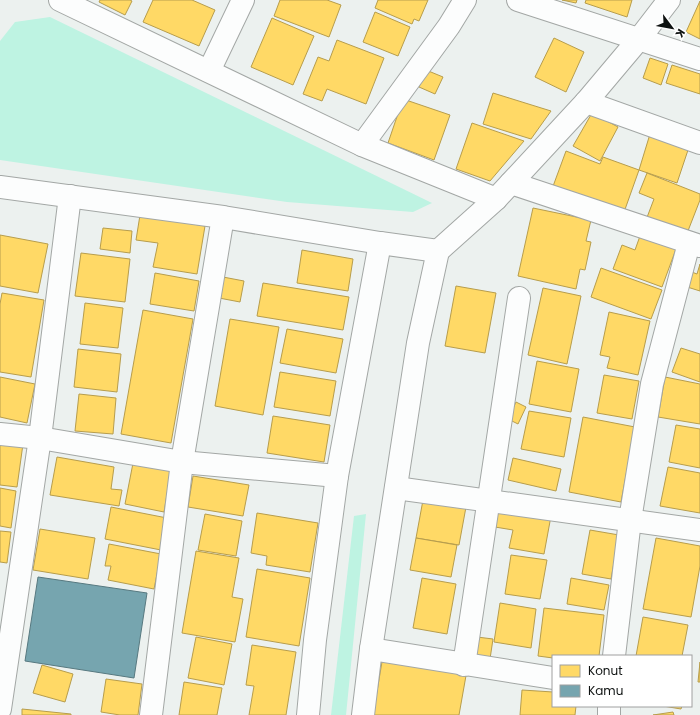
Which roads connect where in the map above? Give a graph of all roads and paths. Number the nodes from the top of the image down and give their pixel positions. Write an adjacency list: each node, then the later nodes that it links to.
1 (60, 0): 8 (street)
2 (243, 0): 8 (street)
3 (465, 0): 11 (street)
4 (518, 0): 6 (street)
5 (669, 0): 6 (street)
6 (638, 39): 7 (street); 9 (street)
7 (700, 58)
8 (209, 71): 11 (street)
9 (586, 102): 10 (street); 12 (street)
10 (700, 143)
11 (362, 145): 15 (street)
12 (511, 183): 15 (street); 18 (street)
13 (0, 187): 14 (street)
14 (70, 196): 16 (street); 22 (street)
15 (496, 199): 19 (street)
16 (223, 217): 17 (street); 23 (street)
17 (380, 243): 19 (street); 24 (street)
18 (694, 245): 27 (street)
19 (438, 251): 25 (street)
20 (520, 298): 26 (street)
21 (0, 434): 22 (street)
22 (40, 438): 23 (street); 33 (street)
23 (182, 462): 24 (street); 34 (street)
24 (337, 476): 35 (street)
25 (396, 488): 26 (street); 29 (street)
26 (488, 501): 27 (street); 31 (street)
27 (630, 520): 28 (street); 30 (street)
28 (700, 530)
29 (371, 649): 31 (street); 36 (street)
30 (614, 655)
31 (464, 665): 32 (street)
32 (552, 678)
33 (0, 709)
34 (151, 715)
35 (308, 715)
36 (363, 715)

